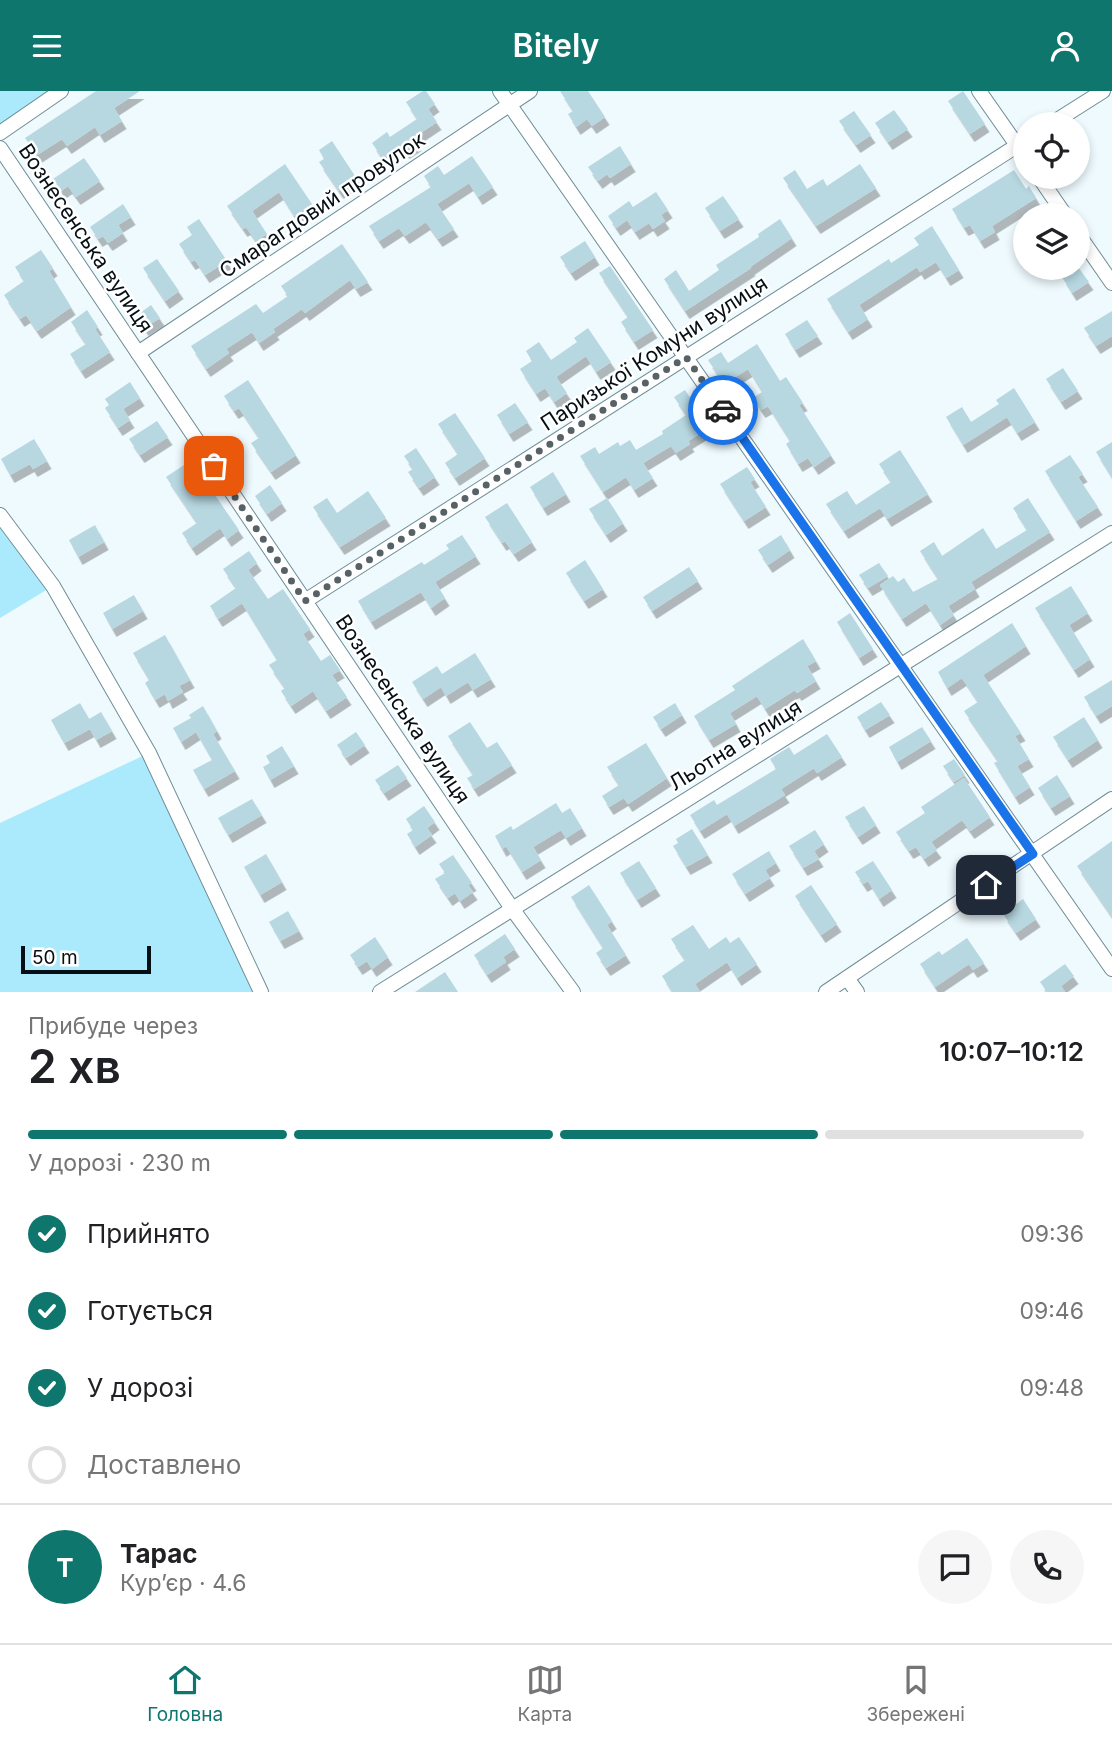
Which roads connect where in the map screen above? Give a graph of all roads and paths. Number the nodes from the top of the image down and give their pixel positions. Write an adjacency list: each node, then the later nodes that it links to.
1 (61, 91): 8 (street)
2 (500, 91): 6 (street)
3 (530, 91): 6 (street, Смарагдовий провулок)
4 (979, 91): 9 (street)
5 (1102, 91): 7 (street)
6 (510, 104): 14 (street, Смарагдовий провулок); 15 (street)
7 (1070, 112)
8 (0, 133)
9 (1013, 135)
10 (0, 148): 14 (street, Вознесенська вулиця)
11 (1013, 154): 15 (street, Паризької Комуни вулиця)
12 (1090, 251): 13 (street)
13 (1112, 283)
14 (138, 353): 18 (street, Вознесенська вулиця)
15 (686, 357): 18 (street, Паризької Комуни вулиця); 19 (street)
16 (0, 515): 25 (street)
17 (1112, 533): 19 (street, Льотна вулиця)
18 (305, 601): 22 (street, Вознесенська вулиця)
19 (901, 666): 21 (street); 22 (street, Льотна вулиця)
20 (1112, 799): 21 (street)
21 (1033, 854): 23 (street); 24 (street)
22 (513, 910): 26 (street, Льотна вулиця); 27 (street, Вознесенська вулиця)
23 (1112, 969)
24 (847, 978): 28 (street); 29 (street)
25 (261, 992)
26 (380, 992)
27 (573, 992)
28 (826, 992)
29 (857, 992)

